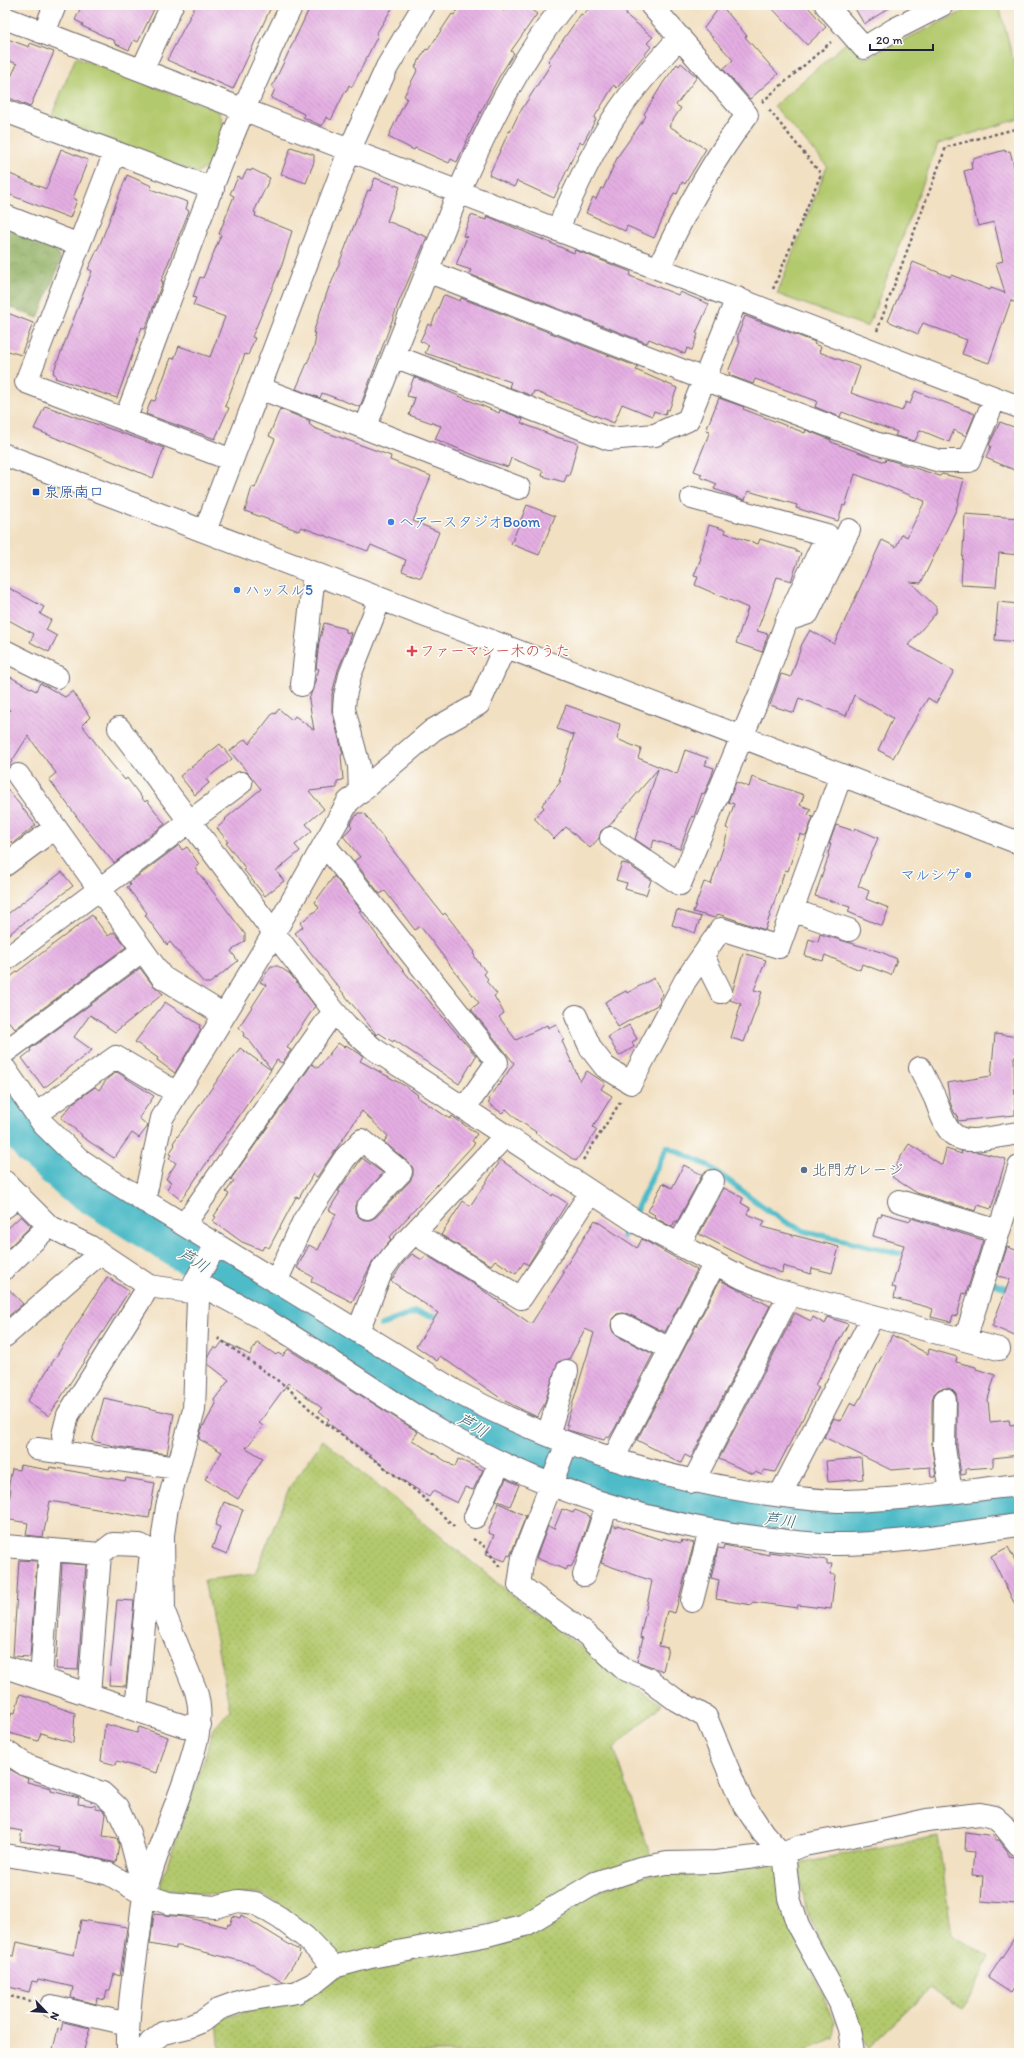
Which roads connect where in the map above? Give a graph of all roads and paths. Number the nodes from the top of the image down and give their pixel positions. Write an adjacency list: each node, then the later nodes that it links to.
1 (55, 5): 11 (street)
2 (172, 5): 13 (street)
3 (292, 5): 15 (street)
4 (424, 5): 18 (street)
5 (564, 5): 21 (street)
6 (651, 5): 12 (street)
7 (826, 5): 10 (street)
8 (942, 5): 10 (street)
9 (5, 18): 11 (street)
10 (847, 29): 14 (path)
11 (44, 33): 13 (street)
12 (680, 37): 14 (street); 23 (street)
13 (142, 70): 15 (street)
14 (755, 108): 25 (street); 28 (path)
15 (245, 110): 18 (street); 20 (street)
16 (5, 111): 19 (street)
17 (1019, 128): 29 (path)
18 (350, 149): 21 (street); 32 (street)
19 (115, 152): 20 (street); 24 (street)
20 (213, 189): 35 (street)
21 (459, 191): 23 (street); 26 (street)
22 (5, 216): 24 (street)
23 (558, 229): 25 (street)
24 (79, 246): 35 (street)
25 (659, 268): 27 (street)
26 (427, 271): 30 (street); 31 (street)
27 (737, 298): 28 (street); 31 (street)
28 (764, 309): 29 (street)
29 (870, 350): 33 (street)
30 (394, 356): 31 (street); 36 (street)
31 (704, 379): 33 (street)
32 (259, 388): 36 (street); 38 (street)
33 (995, 398): 34 (street)
34 (1019, 407)
35 (125, 420): 38 (street)
36 (365, 428): 39 (street)
37 (5, 455): 42 (street)
38 (232, 460): 42 (street)
39 (519, 488)
40 (692, 498): 45 (street)
41 (849, 530): 45 (street)
42 (205, 531): 43 (street)
43 (314, 573): 44 (street); 49 (street)
44 (380, 598): 46 (street); 55 (street)
45 (786, 620): 51 (street)
46 (505, 646): 51 (street); 55 (street)
47 (5, 651): 48 (street)
48 (57, 677)
49 (302, 684)
50 (119, 728): 56 (street)
51 (742, 737): 53 (street); 58 (street)
52 (18, 775): 57 (street)
53 (841, 775): 59 (street); 63 (street)
54 (241, 783): 56 (street)
55 (360, 792): 60 (street)
56 (190, 822): 62 (street); 65 (street)
57 (55, 828): 61 (street); 62 (street)
58 (611, 838)
59 (1019, 843)
60 (324, 845): 65 (street); 78 (street)
61 (5, 865)
62 (99, 889): 66 (street); 68 (street)
63 (792, 910): 64 (street); 67 (street)
64 (849, 930)
65 (274, 934): 70 (street); 71 (street)
66 (143, 950): 71 (street); 73 (street)
67 (702, 956): 69 (street); 72 (street)
68 (5, 960)
69 (721, 992)
70 (334, 1011): 78 (street); 90 (street)
71 (224, 1015): 76 (street)
72 (576, 1016)
73 (5, 1052)
74 (920, 1068): 80 (street)
75 (5, 1069): 79 (street)
76 (177, 1093): 79 (street); 87 (street)
77 (619, 1103): 83 (path)
78 (464, 1109): 81 (street)
79 (36, 1114): 87 (street)
80 (1019, 1133)
81 (505, 1136): 83 (street); 93 (street)
82 (1019, 1168): 92 (street)
83 (570, 1179): 85 (street)
84 (713, 1181): 95 (street)
85 (591, 1192): 93 (street); 95 (street)
86 (10, 1195): 91 (street)
87 (144, 1201): 90 (street)
88 (899, 1201): 92 (street)
89 (367, 1208): 99 (street)
90 (184, 1225): 94 (street)
91 (49, 1226): 96 (street); 98 (street)
92 (999, 1232): 108 (street)
93 (414, 1233): 106 (street)
94 (216, 1245): 99 (street); 101 (street)
95 (679, 1245): 97 (street)
96 (100, 1253): 100 (street); 107 (street)
97 (715, 1263): 102 (street); 109 (street)
98 (5, 1268)
99 (276, 1282): 106 (street)
100 (149, 1286): 101 (street); 113 (street)
101 (196, 1287): 104 (street); 117 (street)
102 (790, 1294): 103 (street); 119 (street)
103 (873, 1316): 108 (street); 123 (street)
104 (197, 1323): 118 (street); 126 (path)
105 (622, 1326): 109 (street)
106 (358, 1331): 114 (street)
107 (5, 1336)
108 (965, 1340): 110 (street)
109 (670, 1349): 116 (street)
110 (999, 1349)
111 (567, 1371): 114 (street)
112 (945, 1400): 122 (street)
113 (63, 1435)
114 (558, 1439): 116 (street); 120 (street)
115 (38, 1449): 118 (street)
116 (613, 1458): 119 (street)
117 (500, 1462): 120 (street); 126 (street)
118 (178, 1468): 138 (street)
119 (693, 1482): 123 (street)
120 (551, 1485): 124 (street); 132 (street)
121 (1019, 1485): 122 (street)
122 (951, 1492): 123 (street)
123 (780, 1495)
124 (607, 1505): 127 (street); 131 (street)
125 (1019, 1525): 127 (street)
126 (469, 1529): 132 (path)
127 (710, 1530): 133 (street)
128 (5, 1546): 129 (street)
129 (50, 1550): 130 (street); 135 (street)
130 (100, 1554): 136 (street); 137 (street)
131 (584, 1575)
132 (519, 1585): 141 (street)
133 (692, 1602)
134 (5, 1667): 135 (street)
135 (41, 1679): 136 (street)
136 (89, 1695): 137 (street)
137 (136, 1710): 138 (street)
138 (200, 1725): 143 (street)
139 (5, 1751): 143 (street)
140 (1019, 1846): 141 (street)
141 (781, 1853): 144 (street); 148 (street)
142 (5, 1855): 143 (street)
143 (145, 1895): 144 (street); 147 (street)
144 (334, 1967): 150 (street)
145 (5, 1995): 146 (path)
146 (51, 2006): 147 (street)
147 (128, 2024): 149 (street)
148 (850, 2052)
149 (128, 2053)
150 (142, 2053)

